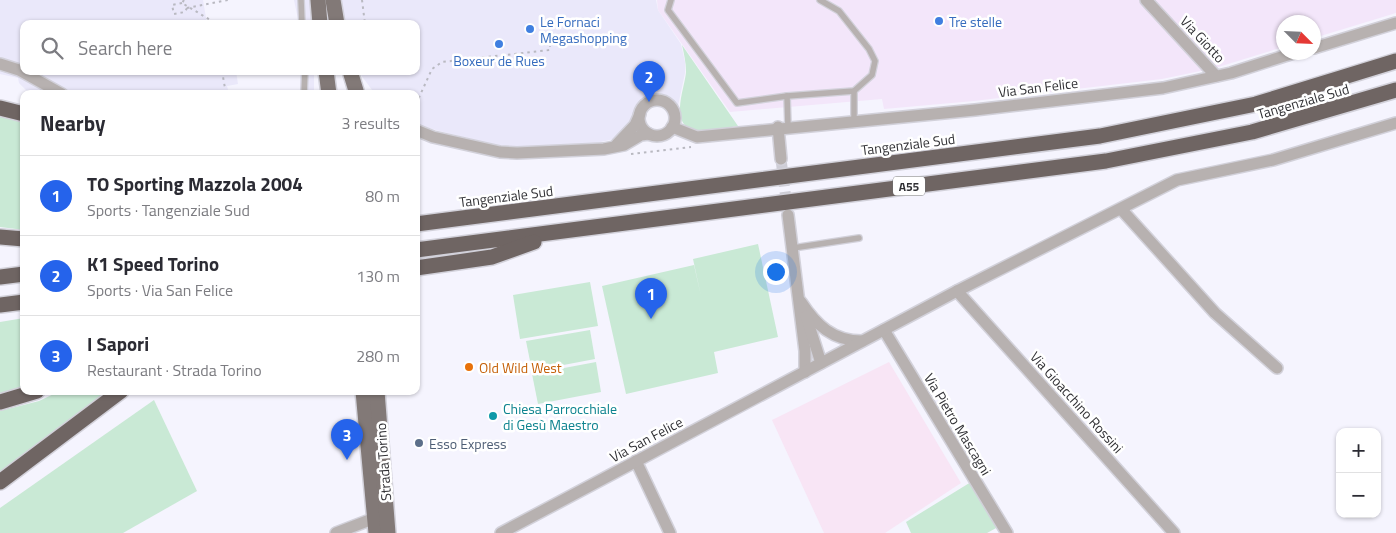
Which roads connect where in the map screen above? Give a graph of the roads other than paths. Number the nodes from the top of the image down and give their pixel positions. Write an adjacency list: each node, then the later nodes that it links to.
1 (301, 0): 7 (lane)
2 (318, 0): 8 (main road)
3 (332, 0): 9 (main road)
4 (671, 0): 27 (lane)
5 (820, 0): 26 (lane)
6 (1146, 0): 20 (street, Via Giotto)
7 (302, 20)
8 (320, 20)
9 (336, 20)
10 (1396, 23): 11 (street)
11 (1321, 46)
12 (1276, 58): 20 (street, Via San Felice)
13 (1396, 61): 43 (highway, Tangenziale Sud / A55)
14 (0, 64): 15 (street)
15 (20, 71)
16 (28, 75): 21 (street)
17 (305, 75): 22 (lane)
18 (327, 75): 23 (main road)
19 (351, 75): 24 (main road)
20 (1216, 76): 31 (street, Via San Felice)
21 (55, 90)
22 (304, 90)
23 (328, 90)
24 (356, 90)
25 (1396, 90): 44 (highway, Tangenziale Sud / A55)
26 (854, 92): 27 (lane); 31 (lane)
27 (787, 96): 34 (lane)
28 (0, 108): 29 (highway)
29 (20, 113)
30 (640, 114): 33 (street); 36 (street); 39 (street)
31 (854, 121): 34 (street, Via San Felice)
32 (1396, 123): 41 (street, Via San Felice)
33 (672, 127): 34 (street, Via San Felice); 36 (street)
34 (783, 127): 40 (street)
35 (420, 132): 38 (street)
36 (649, 134): 39 (street)
37 (420, 137): 38 (street)
38 (433, 137): 39 (street)
39 (613, 147)
40 (781, 159)
41 (1121, 209): 55 (street, Via San Felice); 62 (street)
42 (788, 215): 50 (street)
43 (420, 223)
44 (562, 233): 51 (highway, Tangenziale Sud / A55); 52 (highway)
45 (0, 237): 47 (highway)
46 (859, 238): 50 (lane)
47 (20, 239)
48 (0, 246): 49 (highway)
49 (20, 247)
50 (793, 248): 56 (street)
51 (420, 250)
52 (420, 267)
53 (20, 274): 54 (highway)
54 (0, 277)
55 (957, 291): 59 (street, Via San Felice); 79 (street, Via Gioacchino Rossini)
56 (799, 300): 60 (street); 61 (street); 63 (street)
57 (20, 302): 58 (highway)
58 (0, 305)
59 (884, 330): 60 (street, Via San Felice); 78 (street, Via Pietro Mascagni)
60 (864, 341): 61 (street, Via San Felice)
61 (821, 363): 63 (street, Via San Felice)
62 (1277, 368)
63 (805, 372): 69 (street, Via San Felice)
64 (24, 395): 68 (highway)
65 (116, 395): 70 (highway)
66 (363, 395): 73 (main road, Strada Torino)
67 (377, 395): 75 (main road, Strada Torino)
68 (1, 402)
69 (636, 461): 76 (street, Via San Felice); 77 (street)
70 (27, 462): 71 (highway); 72 (street)
71 (0, 482)
72 (0, 487)
73 (375, 525): 74 (street)
74 (336, 533)
75 (388, 533)
76 (500, 533)
77 (670, 533)
78 (1007, 533)
79 (1174, 533)

